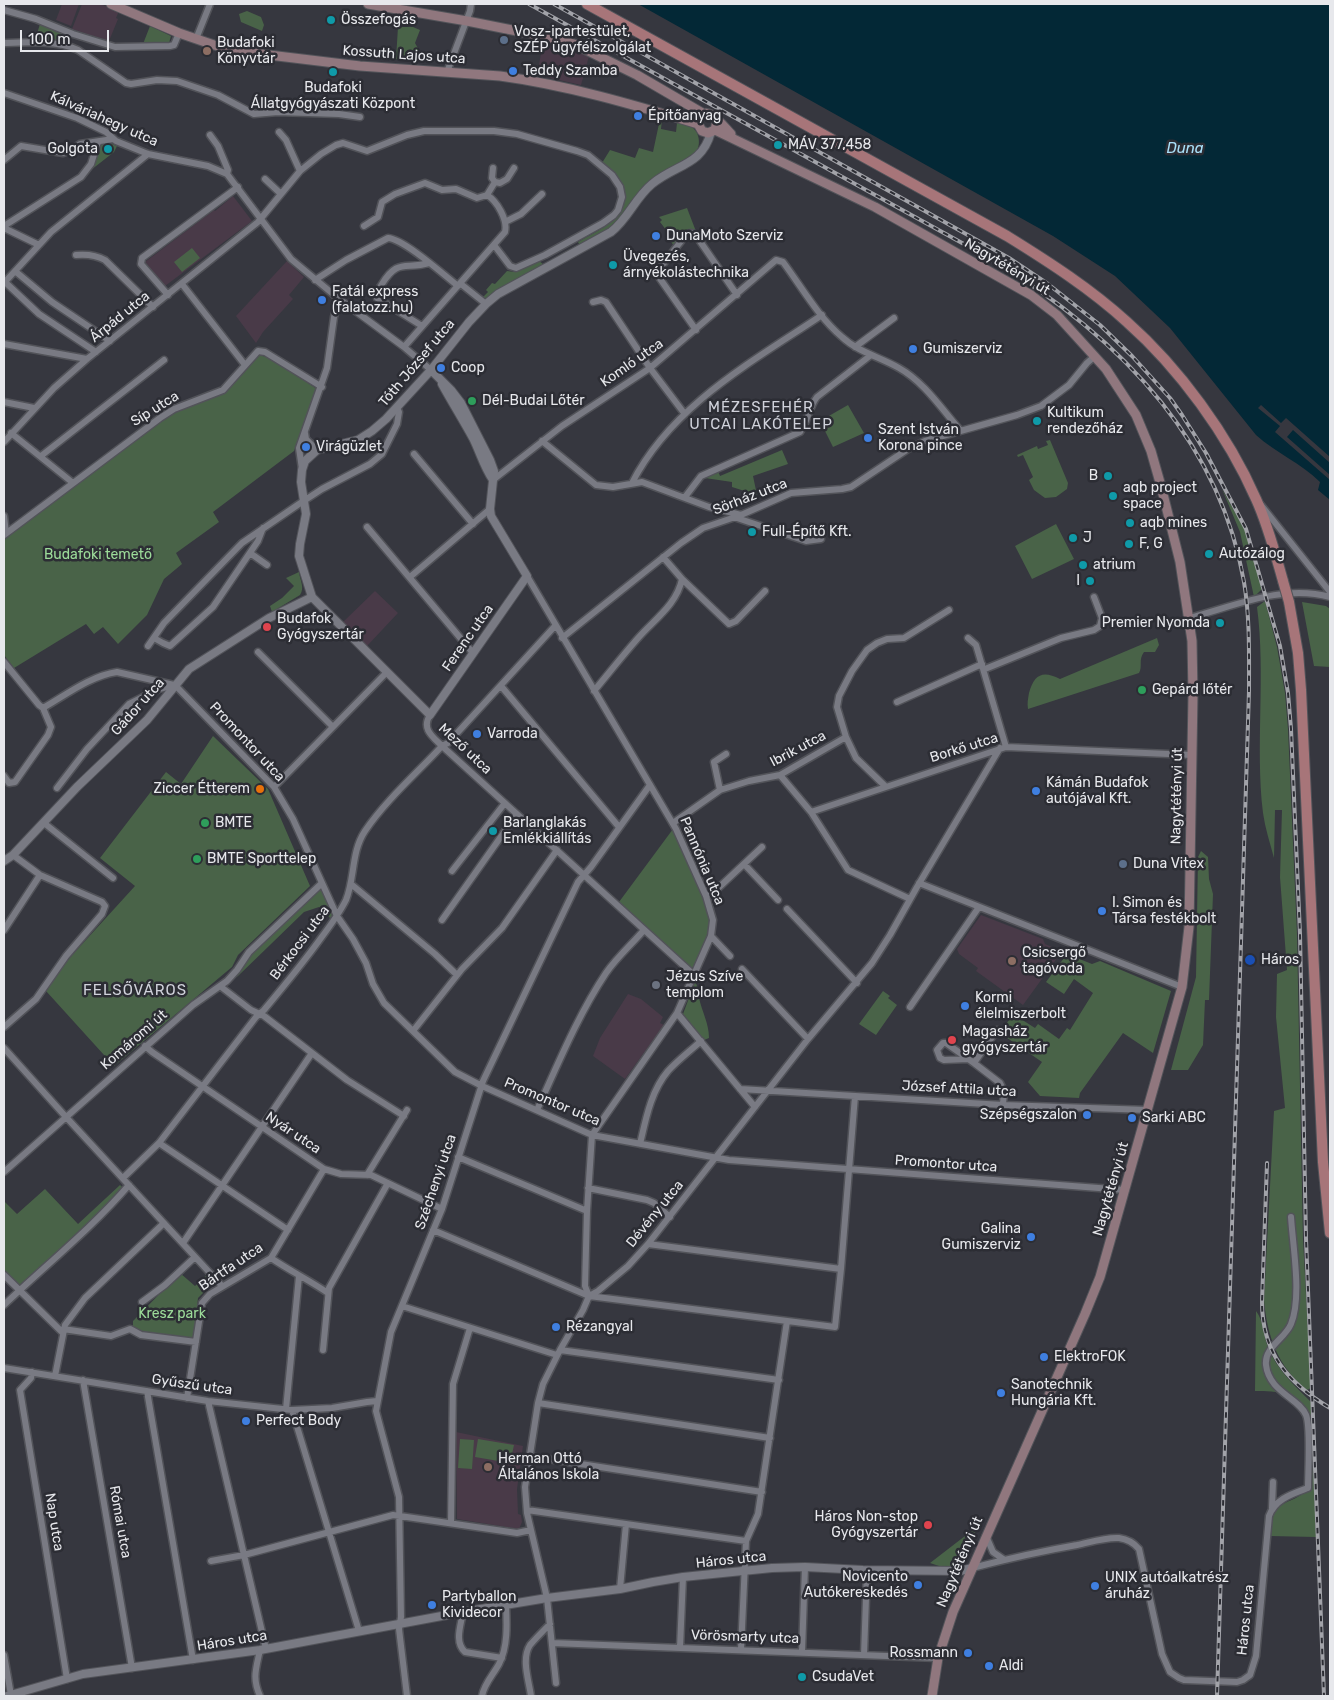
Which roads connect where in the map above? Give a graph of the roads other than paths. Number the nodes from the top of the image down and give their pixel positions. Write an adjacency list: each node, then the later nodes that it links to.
1 (111, 4): 8 (main road, Kossuth Lajos utca)
2 (210, 4): 10 (street)
3 (368, 4): 7 (main road)
4 (471, 4): 7 (street)
5 (587, 4): 88 (main road)
6 (4, 10): 9 (street)
7 (467, 21): 13 (street); 16 (main road)
8 (179, 33): 9 (street); 10 (main road, Kossuth Lajos utca)
9 (73, 34): 12 (street)
10 (196, 39): 13 (main road, Kossuth Lajos utca)
11 (4, 43): 12 (street)
12 (69, 47): 15 (street)
13 (447, 72): 16 (main road, Kossuth Lajos utca)
14 (4, 93): 19 (street, Kálváriahegy utca)
15 (360, 118)
16 (707, 124): 42 (street, Tóth József utca); 64 (main road, Nagytétényi út)
17 (279, 132): 25 (street)
18 (210, 135): 26 (street)
19 (113, 138): 20 (street); 21 (street, Kálváriahegy utca)
20 (98, 142): 22 (street); 36 (street)
21 (148, 154): 26 (street, Kálváriahegy utca); 37 (street)
22 (4, 160)
23 (493, 168): 28 (street)
24 (514, 168): 28 (street)
25 (300, 171): 30 (street, Árpád utca); 40 (street, Árpád utca)
26 (227, 174): 29 (street, Kálváriahegy utca)
27 (265, 179): 30 (street)
28 (495, 182): 32 (street)
29 (238, 187): 33 (street, Kálváriahegy utca); 48 (street)
30 (281, 194): 33 (street, Árpád utca)
31 (542, 194): 34 (street)
32 (487, 195): 34 (street); 35 (street)
33 (260, 219): 44 (street, Kálváriahegy utca); 46 (street, Árpád utca)
34 (506, 222): 38 (street)
35 (364, 226)
36 (4, 227): 37 (street)
37 (39, 245): 43 (street)
38 (494, 246): 40 (street); 47 (street)
39 (76, 255): 53 (street)
40 (545, 255): 42 (street)
41 (429, 263): 44 (street); 47 (street); 56 (street)
42 (551, 266): 52 (street, Tóth József utca)
43 (15, 271): 45 (street); 58 (street)
44 (314, 280): 50 (street, Kálváriahegy utca)
45 (4, 282): 62 (street)
46 (182, 284): 48 (street, Árpád utca); 67 (street)
47 (459, 285): 52 (street); 56 (street)
48 (168, 295): 53 (street, Árpád utca)
49 (737, 295): 54 (street, Komló utca); 57 (street, Komló utca); 57 (street)
50 (339, 299): 61 (street, Kálváriahegy utca); 70 (street)
51 (593, 302): 68 (street)
52 (486, 304): 69 (street, Tóth József utca)
53 (152, 307): 58 (street, Árpád utca)
54 (822, 316): 60 (street); 74 (street)
55 (894, 318): 60 (street)
56 (422, 326): 61 (street)
57 (696, 330): 68 (street, Komló utca)
58 (110, 341): 62 (street, Árpád utca)
59 (4, 344): 65 (street)
60 (855, 346): 63 (street)
61 (404, 347): 69 (street, Kálváriahegy utca)
62 (96, 352): 65 (street, Árpád utca)
63 (871, 355): 75 (street); 87 (street)
64 (1095, 356): 75 (street, Sörház utca); 110 (main road, Nagytétényi út)
65 (87, 359): 72 (street, Árpád utca)
66 (164, 360): 82 (street)
67 (245, 365): 70 (street, Síp utca); 85 (street, Síp utca)
68 (650, 368): 74 (street); 78 (street, Komló utca)
69 (431, 370): 73 (street, Tóth József utca); 84 (street)
70 (322, 387): 77 (street)
71 (4, 402): 72 (street)
72 (34, 408): 76 (street, Árpád utca)
73 (397, 408): 80 (street, Tóth József utca); 89 (street)
74 (684, 413): 86 (street)
75 (960, 430): 92 (street, Sörház utca)
76 (11, 433): 79 (street, Árpád utca); 82 (street)
77 (305, 434): 80 (street); 83 (street)
78 (542, 441): 84 (street, Komló utca); 86 (street)
79 (4, 442)
80 (317, 450): 83 (street)
81 (414, 454): 93 (street)
82 (40, 456): 85 (street)
83 (302, 470): 89 (street, Mező utca)
84 (493, 480): 90 (street, Pannónia utca)
85 (74, 483): 96 (street, Síp utca)
86 (632, 483): 87 (street)
87 (685, 497): 92 (street)
88 (1255, 497): 105 (street); 219 (main road, bridge)
89 (303, 501): 95 (street); 106 (street, Mező utca)
90 (490, 509): 93 (street); 101 (street, Pannónia utca)
91 (4, 516): 96 (street)
92 (738, 516): 97 (street); 99 (street, Sörház utca)
93 (473, 524): 102 (street)
94 (367, 527): 102 (street)
95 (263, 528): 98 (street); 112 (street)
96 (5, 534)
97 (821, 539)
98 (250, 553): 100 (street); 112 (street)
99 (663, 557): 103 (street); 113 (street, Sörház utca)
100 (267, 565)
101 (526, 576): 111 (street, Pannónia utca); 117 (street, Ferenc utca)
102 (410, 577): 117 (street)
103 (682, 579): 104 (street); 123 (street)
104 (765, 591)
105 (1330, 592)
106 (312, 597): 120 (street, Mező utca); 121 (street, Gádor utca)
107 (1094, 597): 119 (street)
108 (1330, 597): 110 (street)
109 (949, 610): 128 (street, Ibrik utca)
110 (1189, 618): 132 (main road, Nagytétényi út)
111 (555, 626): 113 (street, Pannónia utca); 122 (street, Bérkocsi utca)
112 (154, 638): 115 (street)
113 (562, 638): 123 (street, Pannónia utca)
114 (968, 638): 119 (street)
115 (148, 646)
116 (258, 652): 127 (street)
117 (473, 654): 126 (street, Ferenc utca)
118 (4, 662): 125 (street)
119 (983, 667): 124 (street); 130 (street)
120 (387, 672): 126 (street, Mező utca); 127 (street)
121 (175, 685): 125 (street); 137 (street, Promontor utca); 138 (street); 143 (street, Gádor utca)
122 (501, 686): 129 (street, Bérkocsi utca); 145 (street)
123 (594, 691): 135 (street, Pannónia utca)
124 (897, 702)
125 (43, 708): 134 (street)
126 (430, 715): 129 (street, Mező utca)
127 (333, 727): 137 (street)
128 (846, 737): 133 (street, Ibrik utca); 136 (street)
129 (442, 746): 140 (street, Mező utca); 156 (street, Bérkocsi utca)
130 (1003, 747): 132 (street, Borkő utca); 136 (street, Borkő utca); 157 (street, Dévény utca)
131 (726, 754): 139 (street)
132 (1192, 755): 174 (main road, Nagytétényi út)
133 (780, 775): 139 (street, Ibrik utca); 141 (street)
134 (4, 776)
135 (650, 785): 144 (street, Pannónia utca); 145 (street, Széchenyi utca)
136 (885, 786): 141 (street, Borkő utca)
137 (274, 787): 155 (street, Promontor utca)
138 (57, 788)
139 (720, 790): 144 (street, Ibrik utca)
140 (505, 803): 142 (street, Mező utca); 151 (street)
141 (811, 812): 159 (street)
142 (517, 814): 147 (street, Mező utca); 164 (street)
143 (44, 823): 148 (street, Gádor utca); 154 (street)
144 (673, 823): 158 (street, Pannónia utca)
145 (620, 828): 152 (street, Széchenyi utca)
146 (762, 847): 150 (street)
147 (557, 850): 152 (street, Mező utca); 170 (street)
148 (14, 855): 149 (street, Gádor utca); 153 (street)
149 (4, 861)
150 (744, 864): 158 (street); 160 (street)
151 (452, 872)
152 (584, 874): 166 (street, Mező utca); 187 (street, Széchenyi utca)
153 (40, 875): 165 (street); 178 (street)
154 (113, 878)
155 (322, 883): 163 (street, Promontor utca); 173 (street, Komáromi út)
156 (351, 884): 163 (street, Bérkocsi utca); 170 (street)
157 (919, 884): 159 (street, Dévény utca); 161 (street)
158 (706, 896): 167 (street, Pannónia utca)
159 (910, 899): 172 (street, Dévény utca)
160 (778, 900)
161 (979, 907): 174 (street); 175 (street)
162 (787, 909): 172 (street)
163 (337, 916): 176 (street, Bérkocsi utca); 180 (street, Promontor utca)
164 (442, 920)
165 (4, 930)
166 (644, 930): 171 (street, Mező utca); 193 (street)
167 (711, 936): 168 (street); 171 (street, Pannónia utca)
168 (730, 956)
169 (742, 969): 181 (street)
170 (457, 975): 180 (street)
171 (694, 975): 177 (street, Pannónia utca)
172 (856, 983): 181 (street, Dévény utca)
173 (220, 986): 176 (street); 183 (street, Komáromi út)
174 (1182, 988): 194 (main road, Nagytétényi út)
175 (910, 1006)
176 (260, 1014): 185 (street); 186 (street, Bérkocsi utca)
177 (677, 1014): 182 (street); 197 (street, Pannónia utca)
178 (4, 1027)
179 (997, 1030): 191 (street)
180 (413, 1031): 187 (street, Promontor utca)
181 (808, 1039): 189 (street, Dévény utca)
182 (701, 1041): 188 (street); 199 (street)
183 (145, 1046): 186 (street, Nyár utca); 195 (street, Komáromi út)
184 (4, 1048): 195 (street)
185 (312, 1053): 196 (street); 205 (street)
186 (202, 1086): 196 (street, Nyár utca); 198 (street, Bérkocsi utca)
187 (482, 1086): 193 (street, Promontor utca); 200 (street, Széchenyi utca)
188 (740, 1089): 189 (street, József Attila utca); 192 (street)
189 (768, 1091): 190 (street, József Attila utca); 192 (street, Dévény utca)
190 (855, 1096): 191 (street, József Attila utca); 203 (street)
191 (1003, 1105): 194 (street, József Attila utca)
192 (755, 1108): 201 (street, Dévény utca)
193 (537, 1110): 197 (street, Promontor utca)
194 (1148, 1110): 211 (main road, Nagytétényi út)
195 (66, 1117): 204 (street, Komáromi út); 206 (street)
196 (262, 1127): 202 (street, Nyár utca); 209 (street)
197 (592, 1135): 199 (street, Promontor utca); 210 (street)
198 (159, 1143): 206 (street, Bérkocsi utca); 209 (street)
199 (640, 1144): 201 (street, Promontor utca)
200 (458, 1157): 212 (street, Széchenyi utca); 213 (street)
201 (716, 1157): 203 (street, Promontor utca); 214 (street, Dévény utca)
202 (324, 1169): 205 (street, Nyár utca); 217 (street, Bártfa utca)
203 (849, 1169): 211 (street, Promontor utca); 224 (street)
204 (4, 1172)
205 (367, 1175): 207 (street, Nyár utca)
206 (123, 1178): 208 (street)
207 (388, 1183): 212 (street, Nyár utca); 229 (street)
208 (129, 1185): 216 (street); 228 (street)
209 (222, 1186): 217 (street); 220 (street)
210 (588, 1188): 213 (street); 214 (street)
211 (1125, 1190): 262 (main road, Nagytétényi út)
212 (442, 1209): 218 (street, Széchenyi utca)
213 (587, 1211): 230 (street)
214 (670, 1217): 221 (street, Dévény utca)
215 (1291, 1218): 255 (street)
216 (164, 1223): 220 (street); 236 (street)
217 (288, 1230): 223 (street, Bártfa utca)
218 (433, 1230): 230 (street); 233 (street, Széchenyi utca)
219 (1330, 1233)
220 (183, 1243): 222 (street)
221 (648, 1244): 224 (street); 230 (street, Dévény utca)
222 (195, 1256): 227 (street); 231 (street)
223 (271, 1258): 226 (street); 227 (street, Bártfa utca)
224 (841, 1270): 234 (street)
225 (4, 1275): 228 (street)
226 (299, 1276): 229 (street); 250 (street)
227 (222, 1286): 237 (street, Bártfa utca)
228 (19, 1291): 232 (street); 236 (street)
229 (328, 1293): 238 (street)
230 (589, 1296): 234 (street); 239 (street, Dévény utca)
231 (142, 1302)
232 (4, 1305)
233 (402, 1306): 235 (street); 248 (street, Széchenyi utca)
234 (788, 1321): 244 (street)
235 (470, 1328): 239 (street); 258 (street)
236 (63, 1330): 237 (street); 242 (street)
237 (196, 1342): 246 (street, Bártfa utca)
238 (324, 1350)
239 (558, 1353): 244 (street); 249 (street, Dévény utca)
240 (4, 1368): 241 (street, Gyűszű utca)
241 (32, 1372): 242 (street, Gyűszű utca); 291 (street, Nap utca)
242 (55, 1376): 243 (street, Gyűszű utca)
243 (83, 1380): 245 (street, Gyűszű utca); 290 (street, Római utca)
244 (778, 1380): 251 (street)
245 (147, 1391): 246 (street, Gyűszű utca); 288 (street)
246 (187, 1398): 247 (street, Gyűszű utca)
247 (208, 1401): 250 (street, Gyűszű utca); 264 (street)
248 (376, 1401): 250 (street, Gyűszű utca); 257 (street, Széchenyi utca)
249 (538, 1403): 251 (street); 252 (street, Dévény utca)
250 (289, 1410): 261 (street)
251 (770, 1438): 254 (street)
252 (529, 1456): 254 (street); 256 (street, Dévény utca)
253 (1273, 1482): 255 (street, Háros utca)
254 (762, 1492): 263 (street)
255 (1272, 1509): 265 (street, Háros utca)
256 (527, 1510): 259 (street); 260 (street, Dévény utca)
257 (400, 1515): 258 (street); 261 (street); 276 (street, Széchenyi utca)
258 (451, 1523): 260 (street)
259 (626, 1524): 263 (street); 272 (street)
260 (531, 1530): 273 (street, Dévény utca)
261 (330, 1533): 264 (street); 278 (street)
262 (986, 1536): 265 (street); 268 (main road, Nagytétényi út)
263 (746, 1541): 270 (street)
264 (244, 1555): 266 (street); 281 (street)
265 (1003, 1559): 268 (street, Háros utca)
266 (211, 1561)
267 (805, 1567): 269 (street, Háros utca); 270 (street, Háros utca); 283 (street)
268 (972, 1568): 269 (street, Háros utca); 287 (main road, Nagytétényi út)
269 (867, 1570): 285 (street)
270 (745, 1571): 271 (street, Háros utca); 282 (street)
271 (683, 1578): 272 (street, Háros utca); 280 (street)
272 (620, 1590): 273 (street, Háros utca)
273 (547, 1598): 274 (street, Háros utca); 277 (street, Dévény utca)
274 (506, 1605): 275 (street, Háros utca); 286 (street)
275 (463, 1612): 276 (street, Háros utca); 286 (street)
276 (399, 1623): 278 (street, Háros utca); 296 (street, Széchenyi utca)
277 (550, 1624): 279 (street, Dévény utca); 298 (street)
278 (359, 1631): 281 (street, Háros utca)
279 (552, 1643): 280 (street, Vörösmarty utca); 292 (street, Dévény utca)
280 (680, 1648): 282 (street, Vörösmarty utca)
281 (263, 1650): 288 (street, Háros utca); 295 (street)
282 (741, 1650): 283 (street, Vörösmarty utca)
283 (802, 1652): 285 (street, Vörösmarty utca)
284 (4, 1655): 289 (street)
285 (864, 1655): 287 (street, Vörösmarty utca)
286 (502, 1658): 297 (street)
287 (938, 1658): 299 (main road, Nagytétényi út)
288 (193, 1660): 290 (street, Háros utca)
289 (4, 1664): 294 (street)
290 (132, 1668): 291 (street, Háros utca)
291 (67, 1679): 293 (street, Háros utca)
292 (556, 1683)
293 (22, 1694): 294 (street, Háros utca)
294 (9, 1696)
295 (260, 1696)
296 (407, 1696)
297 (482, 1696)
298 (531, 1696)
299 (932, 1696)

